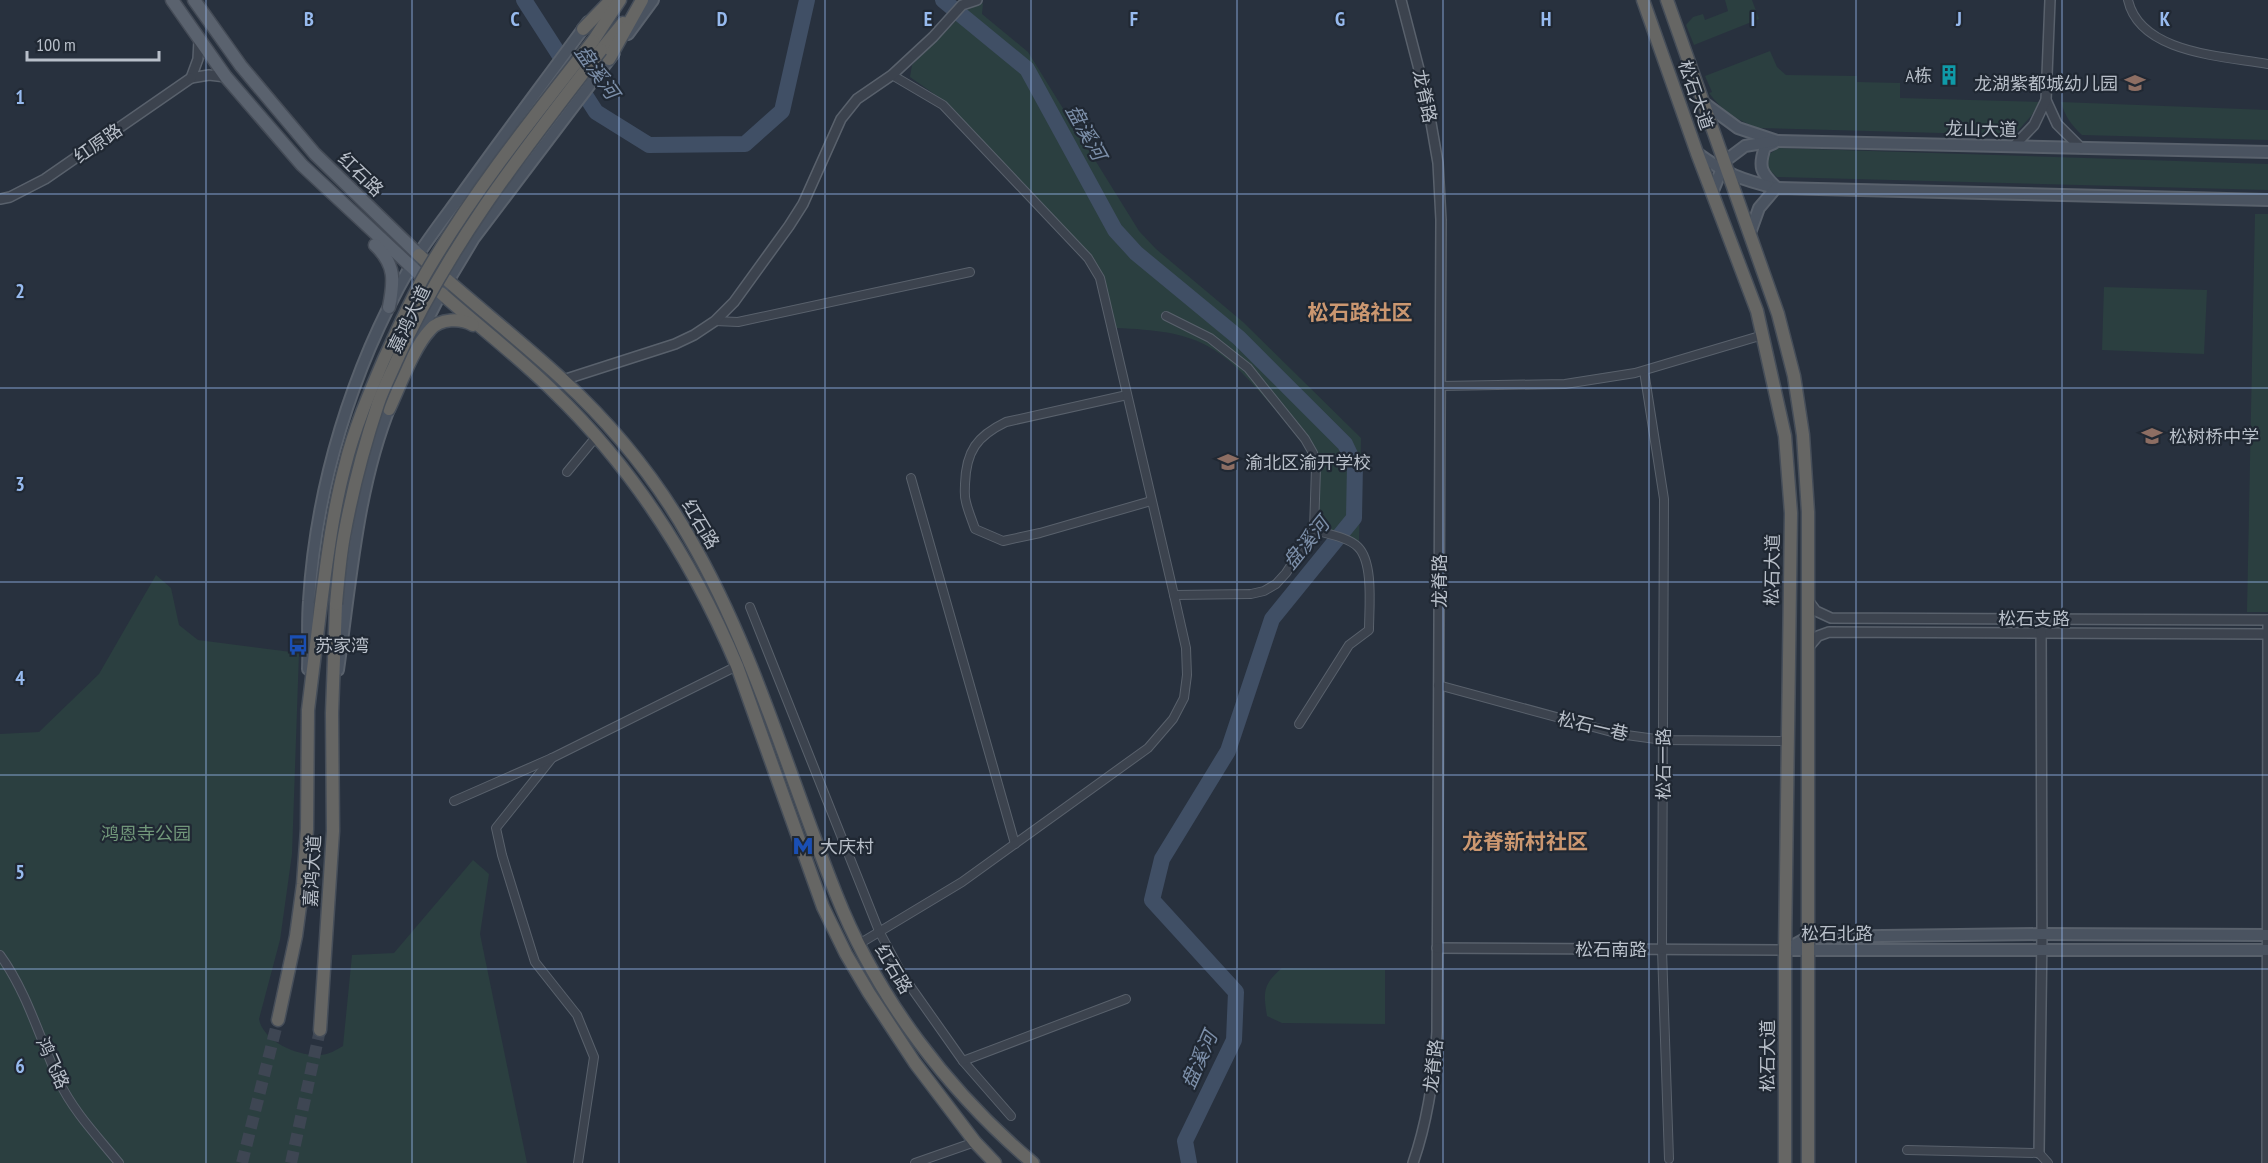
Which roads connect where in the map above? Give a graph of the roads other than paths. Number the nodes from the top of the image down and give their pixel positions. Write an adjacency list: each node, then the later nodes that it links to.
1 (172, 0): 15 (main road, 红石路)
2 (194, 0): 35 (main road, 红石路)
3 (604, 0): 14 (main road, 嘉鸿大道)
4 (610, 0): 14 (highway)
5 (620, 0): 16 (highway, 嘉鸿大道)
6 (642, 0): 16 (highway, 嘉鸿大道)
7 (653, 0): 16 (main road, 嘉鸿大道)
8 (977, 0): 18 (street)
9 (1401, 0): 49 (street, 龙脊路)
10 (1643, 0): 27 (highway, 松石大道)
11 (1667, 0): 22 (highway, 松石大道)
12 (2050, 0): 21 (street)
13 (2128, 0): 17 (street)
14 (583, 29): 35 (main road, 嘉鸿大道)
15 (199, 40): 19 (main road, 红石路); 20 (street)
16 (601, 50): 38 (main road, 嘉鸿大道); 67 (highway, 嘉鸿大道, bridge); 68 (highway, 嘉鸿大道, bridge)
17 (2268, 64)
18 (892, 75): 42 (street); 50 (street)
19 (226, 77): 20 (street); 29 (main road, 红石路)
20 (191, 78): 32 (street, 红原路)
21 (2046, 100): 24 (street); 25 (street)
22 (1704, 103): 23 (main road, 龙山大道); 28 (highway, 松石大道)
23 (1777, 141): 24 (main road, 龙山大道); 28 (main road); 30 (main road)
24 (2014, 146): 25 (main road, 龙山大道)
25 (2081, 148): 26 (main road, 龙山大道)
26 (2268, 152)
27 (1697, 153): 28 (main road); 31 (highway, 松石大道)
28 (1725, 168): 30 (main road); 31 (main road); 34 (highway, 松石大道)
29 (326, 187): 36 (main road, 红石路); 40 (main road)
30 (1776, 188): 33 (main road); 34 (main road)
31 (1712, 193): 45 (highway, 松石大道)
32 (0, 199)
33 (2268, 200)
34 (1750, 233): 58 (highway, 松石大道)
35 (419, 255): 36 (main road, 嘉鸿大道); 38 (highway, 红石路)
36 (410, 268): 39 (main road, 红石路); 40 (main road, 嘉鸿大道)
37 (970, 272): 42 (street)
38 (448, 281): 39 (main road, 嘉鸿大道); 48 (highway, 红石路)
39 (441, 293): 44 (highway, 红石路); 46 (main road, 嘉鸿大道)
40 (389, 307): 43 (main road, 嘉鸿大道)
41 (1166, 316): 56 (street)
42 (715, 321): 48 (street)
43 (379, 328): 46 (main road); 67 (main road, 嘉鸿大道)
44 (488, 335): 51 (highway); 52 (highway, 红石路)
45 (1763, 335): 47 (street); 71 (highway, 松石大道)
46 (415, 345): 51 (main road, 嘉鸿大道)
47 (1644, 371): 49 (street); 70 (street, 松石一路)
48 (563, 380): 79 (highway, 红石路)
49 (1440, 386): 66 (street, 龙脊路)
50 (1127, 395): 55 (street); 55 (street)
51 (389, 409): 68 (main road, 嘉鸿大道)
52 (596, 437): 53 (street); 65 (highway, 红石路)
53 (567, 472)
54 (911, 478): 74 (street)
55 (1151, 501): 57 (street)
56 (1314, 530): 57 (street); 69 (street)
57 (1174, 596): 74 (street)
58 (1807, 599): 60 (street, 松石支路); 64 (highway, 松石大道)
59 (750, 607): 75 (street)
60 (2041, 618): 61 (street, 松石支路); 62 (street)
61 (2268, 620): 63 (street)
62 (2041, 632): 63 (street, 松石支路); 64 (street, 松石支路); 76 (street)
63 (2268, 634): 77 (street)
64 (1807, 648): 78 (highway, 松石大道)
65 (737, 666): 72 (street); 92 (highway, 红石路)
66 (1438, 685): 70 (street, 松石一巷); 80 (street, 龙脊路)
67 (308, 710): 88 (highway, 嘉鸿大道)
68 (332, 713): 89 (highway, 嘉鸿大道)
69 (1299, 724)
70 (1663, 740): 71 (street, 松石一巷); 82 (street, 松石一路)
71 (1789, 741): 83 (highway, 松石大道)
72 (552, 758): 73 (street); 97 (street)
73 (454, 801)
74 (1015, 844): 75 (street)
75 (879, 930): 79 (street); 90 (street)
76 (2042, 934): 77 (main road, 松石北路); 78 (main road, 松石北路); 81 (street)
77 (2267, 935): 85 (street)
78 (1808, 937): 83 (main road, 松石北路); 84 (highway, 松石大道)
79 (859, 944): 100 (highway, 红石路)
80 (1437, 948): 82 (street, 松石南路); 101 (street, 龙脊路)
81 (2041, 949): 84 (main road, 松石北路); 85 (main road, 松石北路); 94 (street)
82 (1662, 950): 83 (street, 松石南路); 95 (street, 松石一路)
83 (1785, 950): 84 (main road, 松石北路); 102 (highway, 松石大道)
84 (1807, 950): 103 (highway, 松石大道)
85 (2267, 950): 105 (street)
86 (0, 955): 96 (street, 鸿飞路)
87 (1126, 999): 90 (street)
88 (278, 1020)
89 (320, 1030)
90 (963, 1061): 91 (street)
91 (1011, 1116)
92 (975, 1142): 98 (street); 99 (highway, 红石路)
93 (1907, 1150): 94 (street)
94 (2039, 1153): 104 (street)
95 (1669, 1159)
96 (119, 1163)
97 (578, 1163)
98 (915, 1163)
99 (995, 1163)
100 (1033, 1163)
101 (1413, 1163)
102 (1785, 1163)
103 (1808, 1163)
104 (2048, 1163)
105 (2267, 1163)

